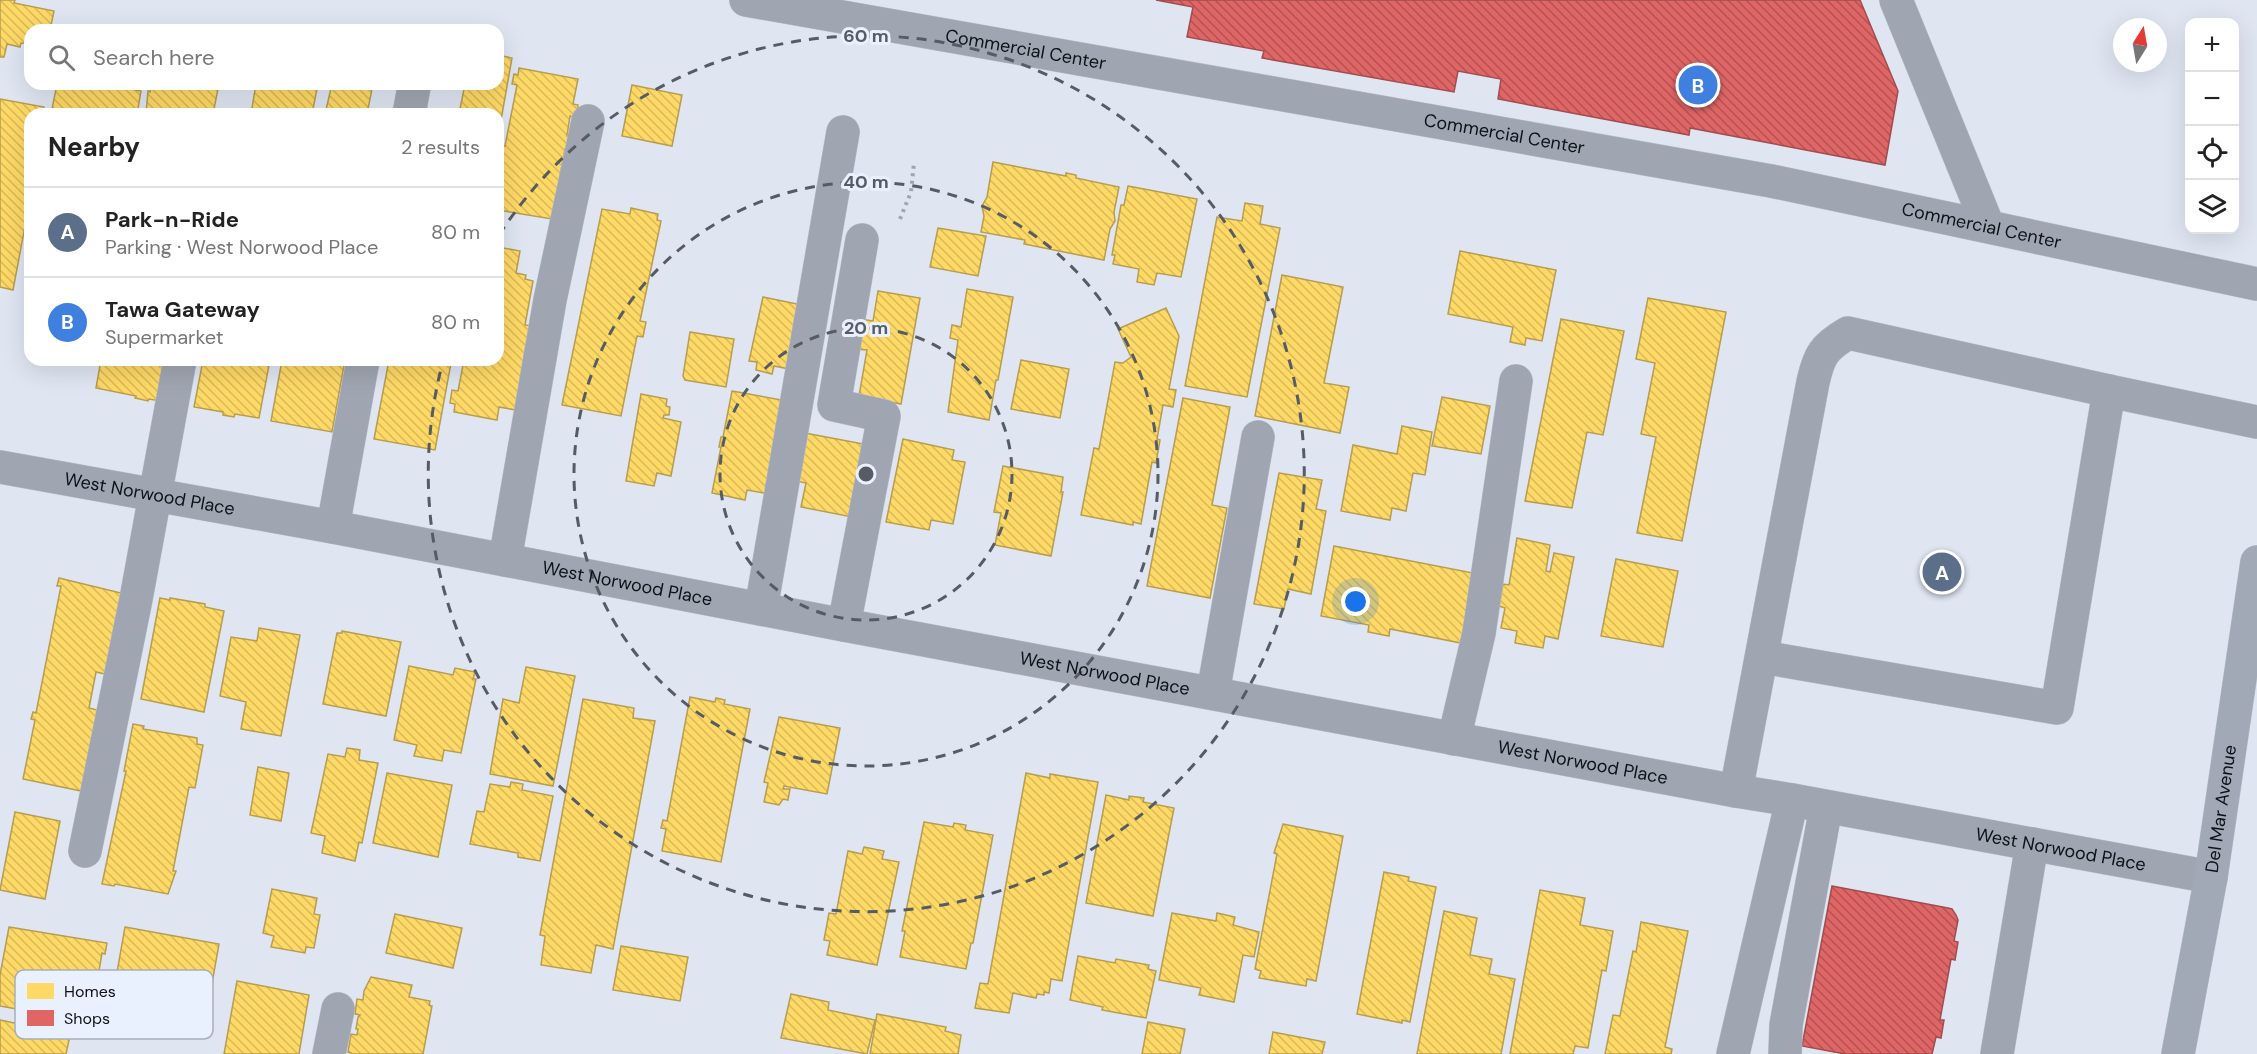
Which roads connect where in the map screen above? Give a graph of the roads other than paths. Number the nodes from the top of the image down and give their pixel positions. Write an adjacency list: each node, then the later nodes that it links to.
1 (746, 0): 5 (street, Commercial Center)
2 (1896, 0): 5 (street)
3 (588, 121): 17 (street)
4 (843, 132): 19 (street)
5 (1988, 226): 7 (street, Commercial Center)
6 (862, 240): 20 (street)
7 (2245, 282)
8 (179, 366): 15 (street)
9 (362, 366): 16 (street)
10 (1516, 381): 23 (street)
11 (2109, 392): 12 (street); 21 (street); 21 (street)
12 (2257, 422)
13 (1257, 436): 22 (street)
14 (0, 467): 15 (street, West Norwood Place)
15 (155, 495): 16 (street, West Norwood Place); 28 (street)
16 (333, 527): 17 (street, West Norwood Place)
17 (505, 560): 19 (street, West Norwood Place)
18 (2257, 562): 29 (main road, Del Mar Avenue)
19 (761, 609): 20 (street, West Norwood Place)
20 (844, 625): 22 (street, West Norwood Place)
21 (1762, 657): 24 (street)
22 (1212, 693): 23 (street, West Norwood Place)
23 (1454, 739): 24 (street, West Norwood Place)
24 (1736, 791): 25 (street, West Norwood Place)
25 (1791, 800): 26 (street, West Norwood Place); 32 (street)
26 (1826, 807): 27 (street, West Norwood Place); 33 (street)
27 (2032, 844): 29 (street, West Norwood Place); 34 (street)
28 (85, 851)
29 (2211, 877): 35 (main road, Del Mar Avenue)
30 (338, 1009): 31 (street)
31 (329, 1054)
32 (1733, 1054)
33 (1785, 1054)
34 (1997, 1054)
35 (2178, 1054)

